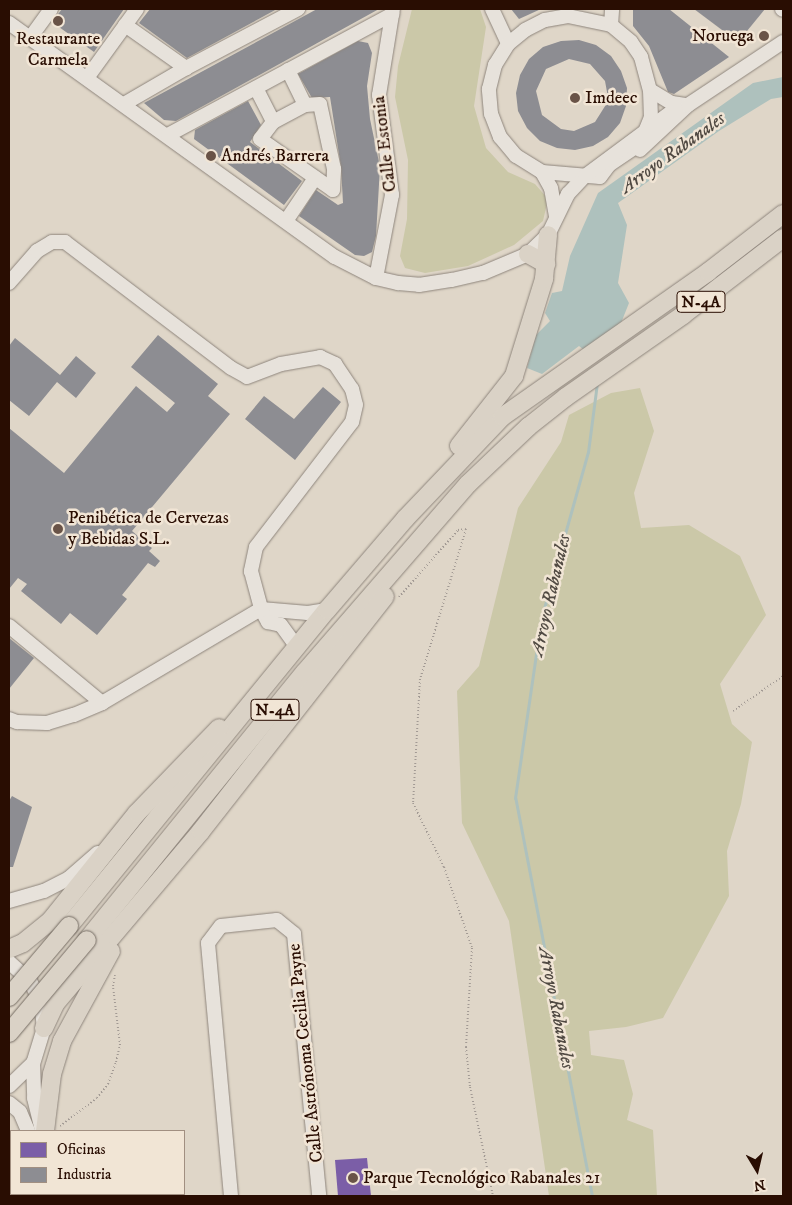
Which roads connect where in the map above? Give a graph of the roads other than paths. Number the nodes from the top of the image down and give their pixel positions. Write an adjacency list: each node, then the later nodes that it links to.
1 (51, 9): 10 (street)
2 (138, 9): 8 (street)
3 (298, 9): 13 (street)
4 (492, 9): 12 (street)
5 (612, 9): 9 (street)
6 (393, 11): 14 (street); 35 (street, Calle Estonia)
7 (9, 23): 10 (street)
8 (126, 25): 13 (street); 15 (street)
9 (611, 25): 12 (street); 17 (street)
10 (30, 38): 15 (street)
11 (783, 42): 20 (street)
12 (508, 44): 24 (street)
13 (186, 68): 18 (street)
14 (288, 70): 16 (street); 19 (street)
15 (87, 78): 18 (street)
16 (256, 88): 21 (street); 23 (street)
17 (650, 90): 20 (street); 22 (street)
18 (124, 104): 23 (street)
19 (304, 105): 21 (street); 27 (street)
20 (688, 105): 22 (street); 26 (street)
21 (273, 122): 27 (street)
22 (648, 130): 25 (street); 26 (street)
23 (168, 135): 29 (street)
24 (542, 172): 25 (street); 30 (street)
25 (585, 176): 26 (street); 30 (street)
26 (600, 176): 30 (street)
27 (315, 178): 29 (street)
28 (783, 214): 38 (main road, N-4A)
29 (286, 221): 35 (street)
30 (552, 228): 32 (street); 33 (street); 34 (main road)
31 (783, 238): 37 (main road, N-4A)
32 (528, 254): 33 (street); 34 (main road)
33 (504, 264): 35 (street)
34 (546, 264): 38 (main road)
35 (376, 278)
36 (9, 284): 39 (street)
37 (468, 484): 46 (main road); 52 (main road, N-4A, bridge)
38 (405, 519): 40 (main road, N-4A)
39 (261, 609): 40 (street); 42 (street); 43 (street)
40 (327, 610): 42 (main road, N-4A)
41 (9, 626): 43 (street)
42 (297, 647): 45 (main road); 50 (main road, N-4A, bridge)
43 (102, 702): 44 (street)
44 (9, 718)
45 (137, 813): 47 (street); 48 (main road)
46 (201, 831): 51 (main road); 57 (main road)
47 (9, 901)
48 (9, 949)
49 (9, 962): 51 (street)
50 (9, 998)
51 (44, 1028): 53 (street)
52 (9, 1033)
53 (33, 1063): 54 (street); 58 (street)
54 (9, 1086)
55 (9, 1102): 56 (street)
56 (28, 1130)
57 (44, 1130)
58 (44, 1130)
59 (231, 1196): 60 (street, Calle Astrónoma Cecilia Payne)
60 (320, 1196)

